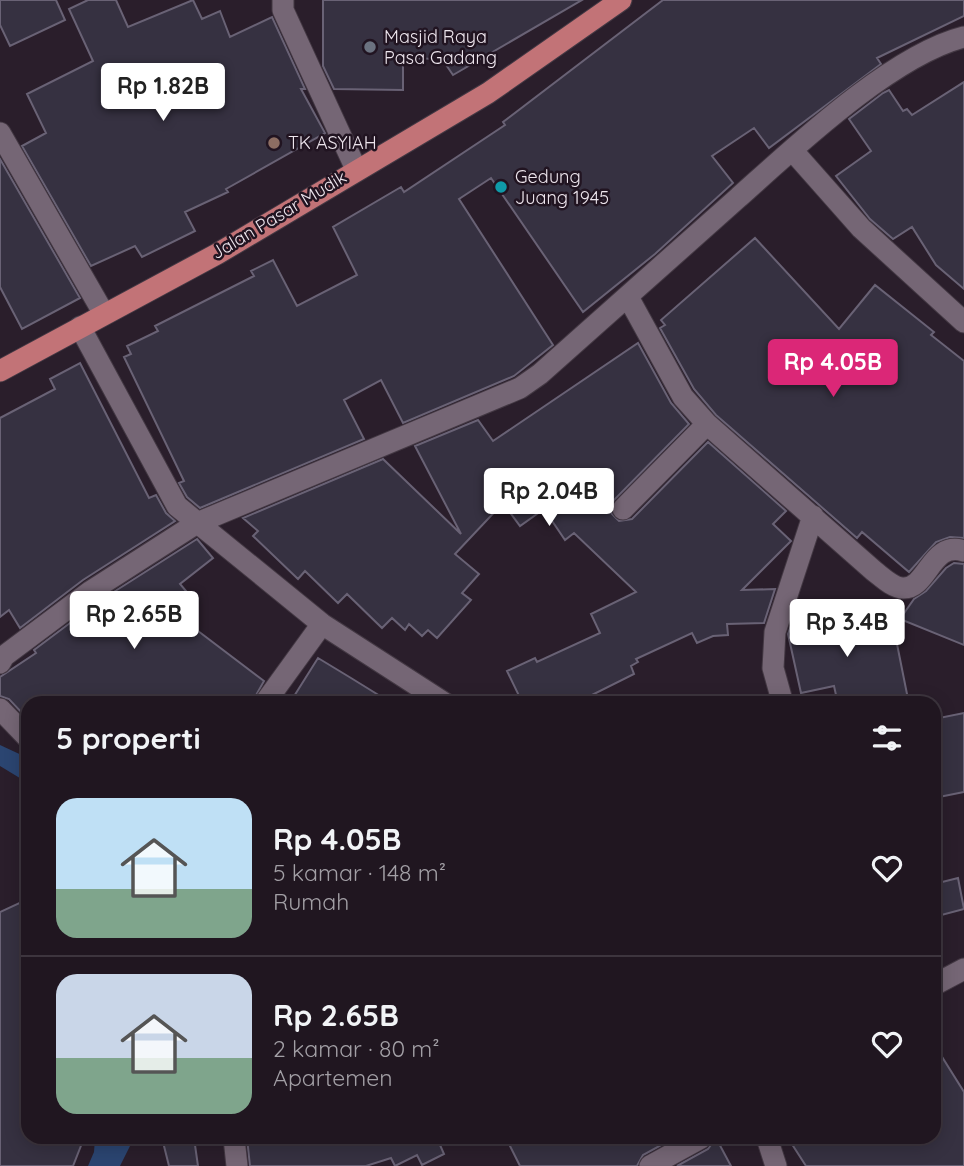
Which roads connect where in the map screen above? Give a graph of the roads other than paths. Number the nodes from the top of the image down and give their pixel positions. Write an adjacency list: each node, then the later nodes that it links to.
1 (283, 0): 6 (street)
2 (621, 0): 6 (main road, Jalan Pasar Mudik)
3 (964, 37): 5 (street)
4 (0, 133): 8 (street)
5 (792, 150): 7 (street); 9 (street)
6 (356, 169): 8 (main road, Jalan Pasar Mudik)
7 (628, 296): 12 (street); 15 (street)
8 (104, 314): 10 (main road, Jalan Pasar Mudik)
9 (964, 322)
10 (80, 327): 11 (main road, Jalan Pasar Mudik); 15 (street)
11 (0, 371)
12 (707, 424): 13 (street); 14 (street)
13 (623, 509)
14 (813, 516): 16 (street); 21 (street)
15 (197, 523): 17 (street); 18 (street)
16 (964, 551)
17 (322, 624): 19 (street); 20 (street)
18 (0, 663)
19 (270, 696)
20 (434, 696)
21 (781, 696)
22 (0, 709): 23 (street)
23 (21, 731)
24 (964, 969): 25 (street)
25 (941, 981)
26 (235, 1144): 29 (street)
27 (690, 1144): 30 (street)
28 (769, 1144): 31 (street)
29 (237, 1166)
30 (650, 1166)
31 (776, 1166)

